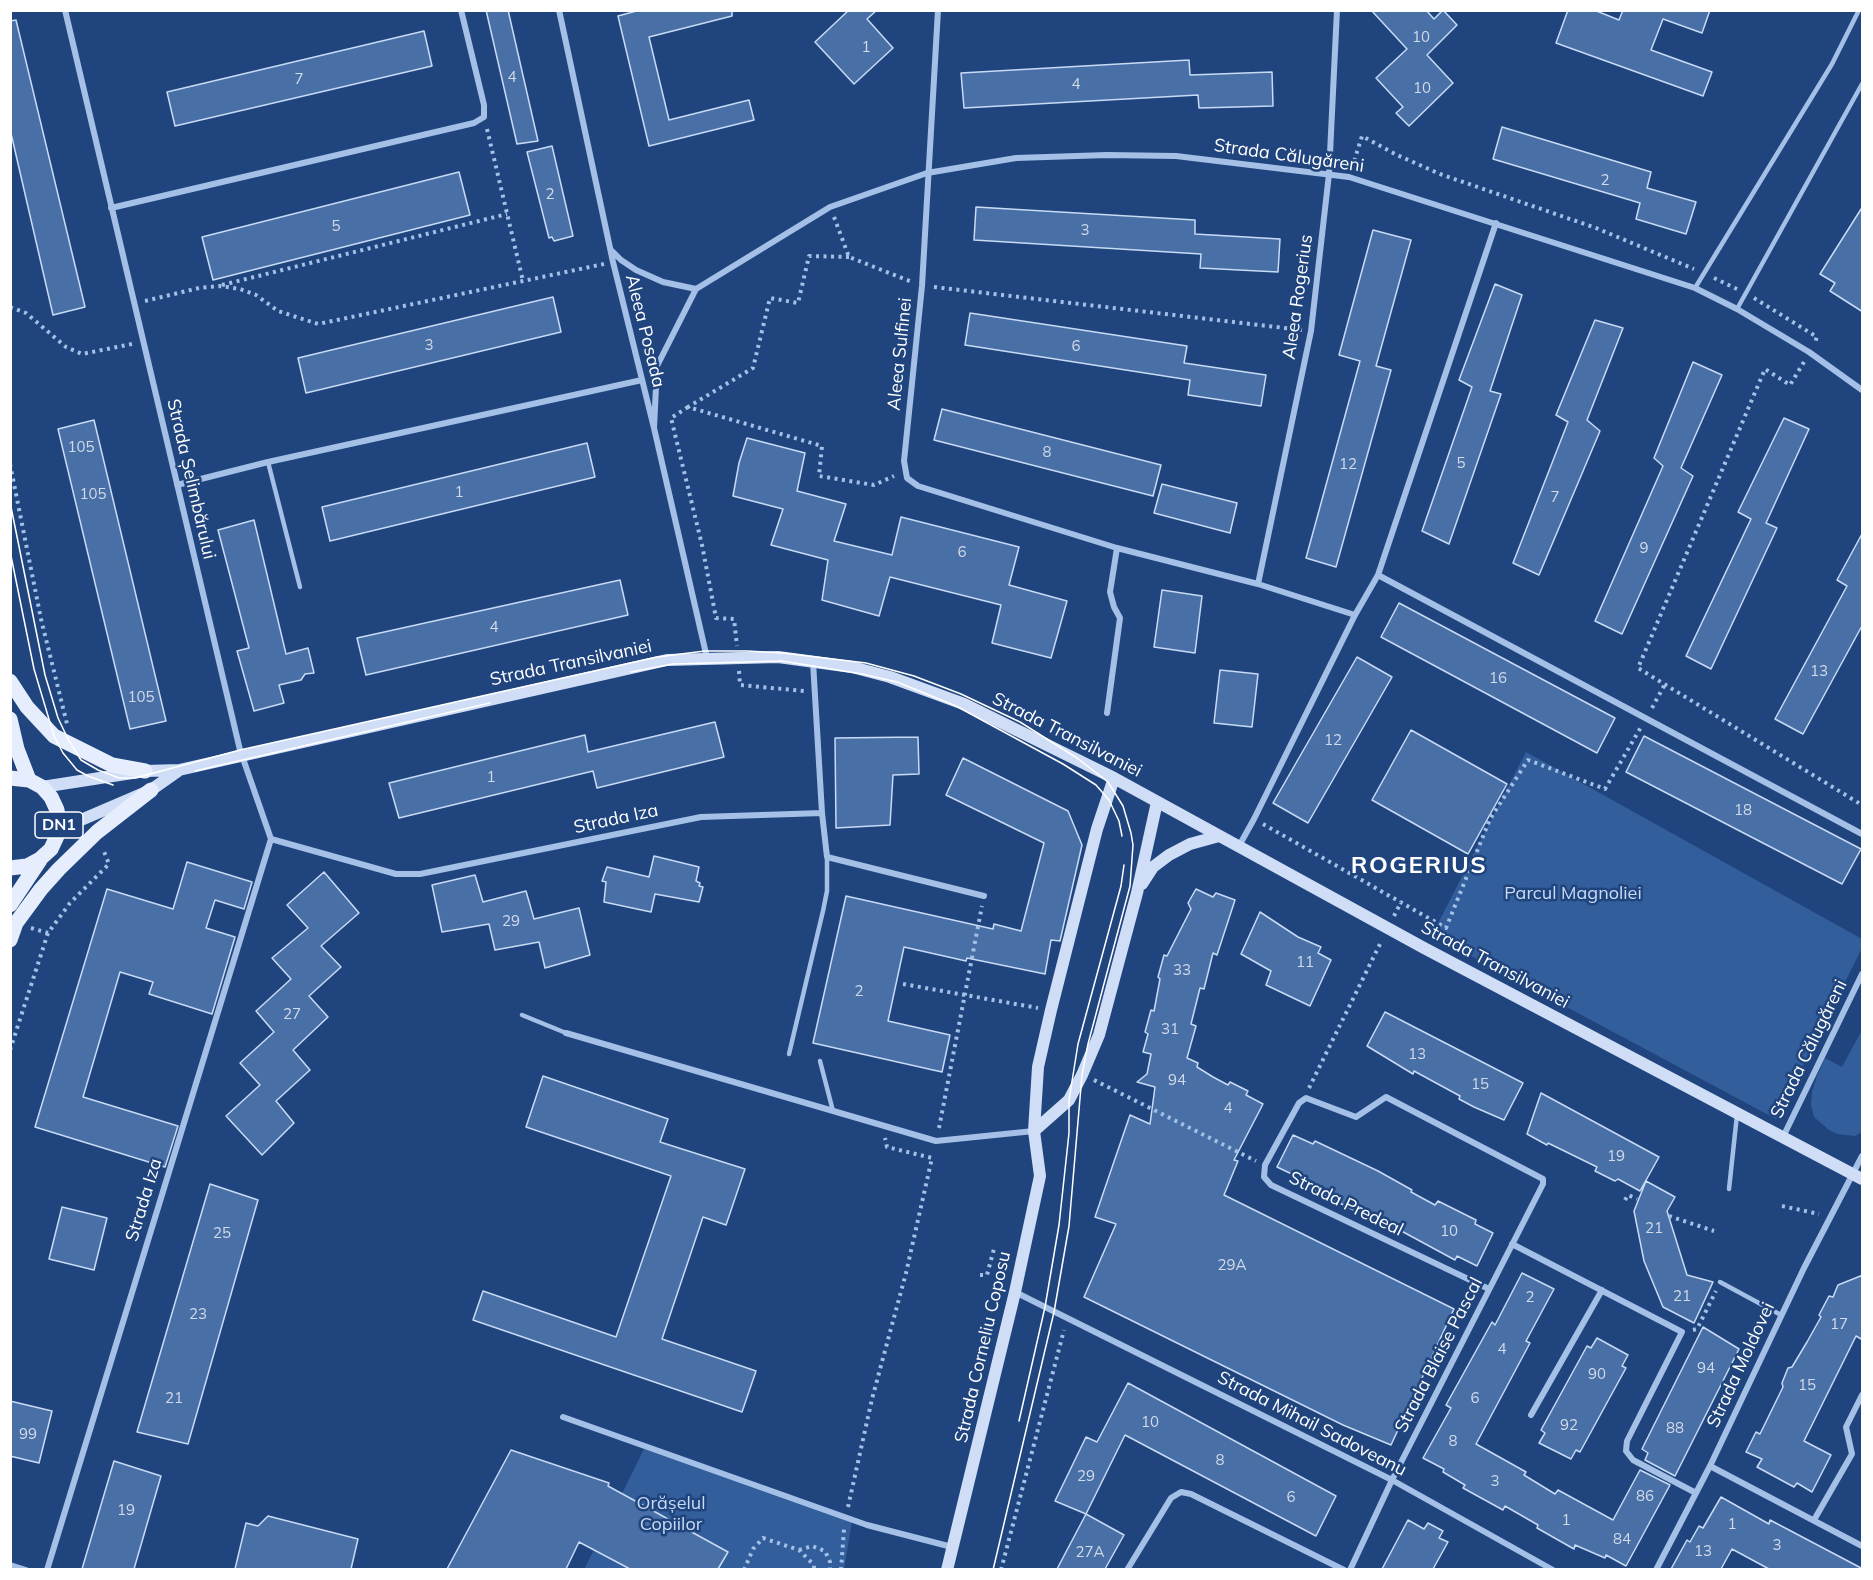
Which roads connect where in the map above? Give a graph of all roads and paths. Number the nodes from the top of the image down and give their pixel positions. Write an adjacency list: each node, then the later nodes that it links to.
1 (65, 10): 13 (street, Strada Șelimbărului)
2 (461, 10): 8 (street)
3 (559, 10): 16 (street, Aleea Posada)
4 (938, 10): 9 (street, Aleea Sulfinei)
5 (1337, 10): 10 (street, Aleea Rogerius)
6 (1859, 10): 20 (lane)
7 (1863, 84): 26 (lane)
8 (484, 117): 13 (street); 14 (path)
9 (927, 173): 10 (street, Strada Călugăreni); 12 (street, Strada Călugăreni); 23 (street, Aleea Sulfinei)
10 (1329, 174): 11 (street, Strada Călugăreni); 30 (street, Aleea Rogerius)
11 (1349, 177): 15 (street, Strada Călugăreni); 20 (path)
12 (831, 207): 17 (path); 25 (street, Strada Călugăreni)
13 (111, 208): 27 (street, Strada Șelimbărului)
14 (507, 214): 21 (path); 22 (path)
15 (1496, 223): 24 (street, Strada Călugăreni); 43 (street)
16 (612, 251): 18 (street); 19 (street, Aleea Posada)
17 (849, 257): 23 (path); 36 (path)
18 (621, 261): 25 (street); 33 (path)
19 (613, 262): 21 (path); 34 (street, Aleea Posada)
20 (1703, 273): 24 (lane); 26 (path)
21 (523, 281): 22 (path)
22 (220, 286): 27 (path)
23 (922, 286): 30 (path); 40 (street, Aleea Sulfinei)
24 (1695, 288): 29 (street, Strada Călugăreni)
25 (696, 289): 33 (street)
26 (1745, 292): 29 (lane); 32 (path)
27 (134, 303): 31 (street, Strada Șelimbărului)
28 (10, 307): 31 (path)
29 (1737, 309): 32 (street, Strada Călugăreni)
30 (1311, 331): 44 (street, Aleea Rogerius)
31 (143, 342): 41 (street, Strada Șelimbărului)
32 (1809, 352): 35 (street, Strada Călugăreni); 51 (path)
33 (657, 366): 37 (street)
34 (642, 380): 37 (street, Aleea Posada); 38 (street)
35 (1863, 390)
36 (688, 407): 40 (path); 47 (path)
37 (654, 428): 48 (street, Aleea Posada)
38 (268, 462): 41 (street); 45 (lane)
39 (10, 464): 56 (path)
40 (906, 470): 42 (street)
41 (177, 485): 57 (street, Strada Șelimbărului)
42 (1117, 548): 44 (street); 53 (street)
43 (1378, 575): 46 (street); 54 (street)
44 (1258, 584): 46 (street)
45 (300, 587)
46 (1355, 615): 67 (street)
47 (738, 657): 48 (main road, Strada Transilvaniei); 49 (main road, Strada Transilvaniei); 52 (path)
48 (707, 658): 57 (main road, Strada Transilvaniei)
49 (813, 662): 52 (street); 61 (main road, Strada Transilvaniei)
50 (10, 681): 56 (main road)
51 (1665, 684): 54 (path); 65 (path)
52 (814, 692): 66 (street)
53 (1107, 713)
54 (1646, 718): 69 (street); 79 (path)
55 (10, 719): 62 (main road, DN1)
56 (72, 746): 59 (main road)
57 (241, 756): 58 (main road, Strada Transilvaniei); 72 (street)
58 (179, 770): 59 (main road, Strada Transilvaniei); 63 (main road, Strada Transilvaniei)
59 (145, 771): 62 (main road, Strada Transilvaniei)
60 (10, 778): 62 (main road)
61 (1114, 778): 64 (main road, Strada Transilvaniei); 86 (main road, Strada Corneliu Coposu)
62 (35, 784): 70 (main road, DN1)
63 (151, 790): 68 (main road); 70 (main road, Strada Transilvaniei)
64 (1157, 802): 71 (main road, Strada Transilvaniei); 77 (main road)
65 (1863, 805)
66 (822, 813): 72 (street, Strada Iza); 74 (street)
67 (1254, 819): 73 (street); 79 (path)
68 (97, 832): 82 (main road); 89 (path)
69 (1863, 834)
70 (57, 836): 75 (main road, DN1)
71 (1219, 836): 73 (main road, Strada Transilvaniei); 77 (main road)
72 (271, 839): 133 (street, Strada Iza)
73 (1239, 846): 81 (main road, Strada Transilvaniei)
74 (826, 857): 78 (street); 90 (lane)
75 (40, 860): 76 (main road, DN1); 80 (main road, DN1)
76 (10, 868)
77 (1137, 893): 92 (main road)
78 (984, 896): 85 (path)
79 (1401, 902): 81 (path)
80 (10, 904)
81 (1388, 928): 93 (path); 95 (main road, Strada Transilvaniei)
82 (10, 940)
83 (1863, 974): 98 (street, Strada Călugăreni)
84 (903, 984): 85 (path)
85 (965, 995): 86 (path); 99 (path)
86 (1051, 1010): 97 (main road, Strada Corneliu Coposu)
87 (522, 1015): 88 (lane)
88 (566, 1033): 94 (street)
89 (10, 1050)
90 (789, 1054)
91 (820, 1061): 94 (lane)
92 (1083, 1075): 97 (main road); 101 (path)
93 (1303, 1100): 101 (street, Strada Predeal); 110 (street, Strada Blaise Pascal)
94 (833, 1112): 96 (street)
95 (1737, 1113): 98 (main road, Strada Transilvaniei); 103 (lane)
96 (887, 1128): 99 (street); 126 (path)
97 (1034, 1131): 99 (street); 116 (main road, Strada Corneliu Coposu)
98 (1783, 1137): 102 (main road, Strada Transilvaniei)
99 (936, 1141)
100 (1863, 1156): 102 (street)
101 (1265, 1166): 114 (street, Strada Predeal)
102 (1858, 1177): 108 (street, Strada Moldovei)
103 (1729, 1189)
104 (1637, 1199): 105 (path)
105 (1625, 1200)
106 (1782, 1206): 108 (path)
107 (1669, 1216): 109 (path)
108 (1832, 1216): 117 (street, Strada Moldovei)
109 (1714, 1230)
110 (1512, 1244): 114 (street, Strada Blaise Pascal); 115 (street)
111 (994, 1249): 112 (path)
112 (980, 1275)
113 (1720, 1282): 117 (lane); 119 (path)
114 (1489, 1289): 124 (street, Strada Blaise Pascal)
115 (1602, 1290): 119 (street); 121 (street)
116 (1015, 1292): 118 (street, Strada Mihail Sadoveanu); 129 (main road, Strada Corneliu Coposu)
117 (1781, 1315): 123 (street, Strada Moldovei)
118 (1067, 1318): 124 (street, Strada Mihail Sadoveanu); 139 (path)
119 (1683, 1332): 125 (street)
120 (1863, 1395): 127 (street)
121 (1531, 1415)
122 (563, 1417): 126 (street)
123 (1710, 1466): 125 (street, Strada Moldovei); 127 (street)
124 (1392, 1480): 142 (street, Strada Blaise Pascal); 143 (street, Strada Mihail Sadoveanu)
125 (1696, 1493): 144 (street, Strada Moldovei)
126 (845, 1517): 129 (street); 137 (path)
127 (1814, 1520): 128 (street)
128 (1863, 1546)
129 (953, 1548): 138 (main road, Strada Corneliu Coposu)
130 (799, 1550): 134 (path); 135 (path); 136 (path)
131 (10, 1565): 132 (street)
132 (26, 1569)
133 (47, 1569)
134 (744, 1569)
135 (813, 1569)
136 (830, 1569)
137 (841, 1569)
138 (948, 1569)
139 (1001, 1569)
140 (1127, 1569): 141 (street)
141 (1344, 1569)
142 (1350, 1569)
143 (1552, 1569)
144 (1656, 1569)

